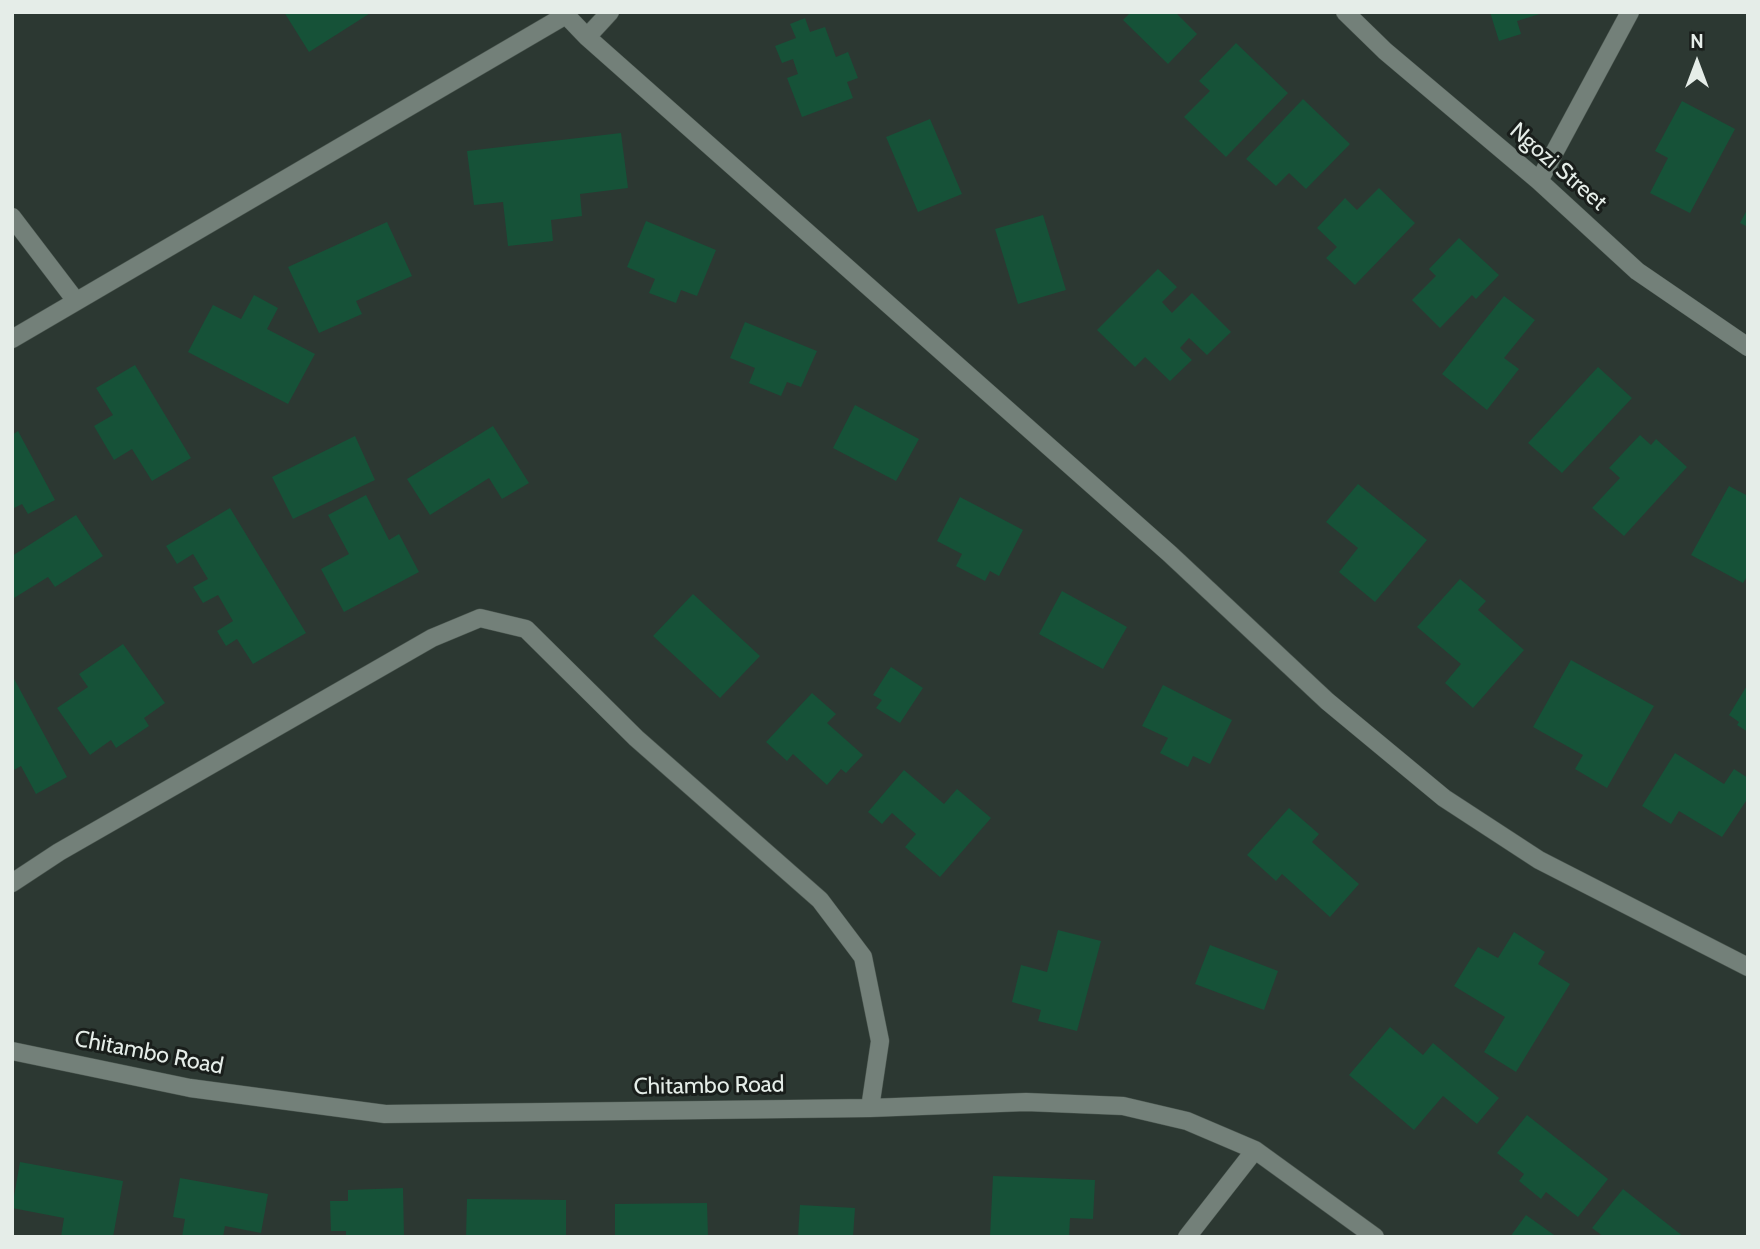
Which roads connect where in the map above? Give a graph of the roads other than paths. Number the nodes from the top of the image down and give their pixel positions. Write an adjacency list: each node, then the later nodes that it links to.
1 (610, 12): 5 (street)
2 (1345, 12): 6 (street, Ngozi Street)
3 (1630, 12): 6 (street)
4 (564, 13): 5 (street); 8 (street)
5 (587, 37): 12 (street)
6 (1539, 181): 10 (street, Ngozi Street)
7 (12, 217): 8 (street)
8 (76, 301): 9 (street)
9 (12, 339)
10 (1748, 347)
11 (12, 883): 14 (street)
12 (1748, 967)
13 (12, 1051): 14 (street, Chitambo Road)
14 (870, 1108): 15 (street, Chitambo Road)
15 (1255, 1150): 16 (street); 17 (street, Chitambo Road)
16 (1187, 1237)
17 (1375, 1237)

